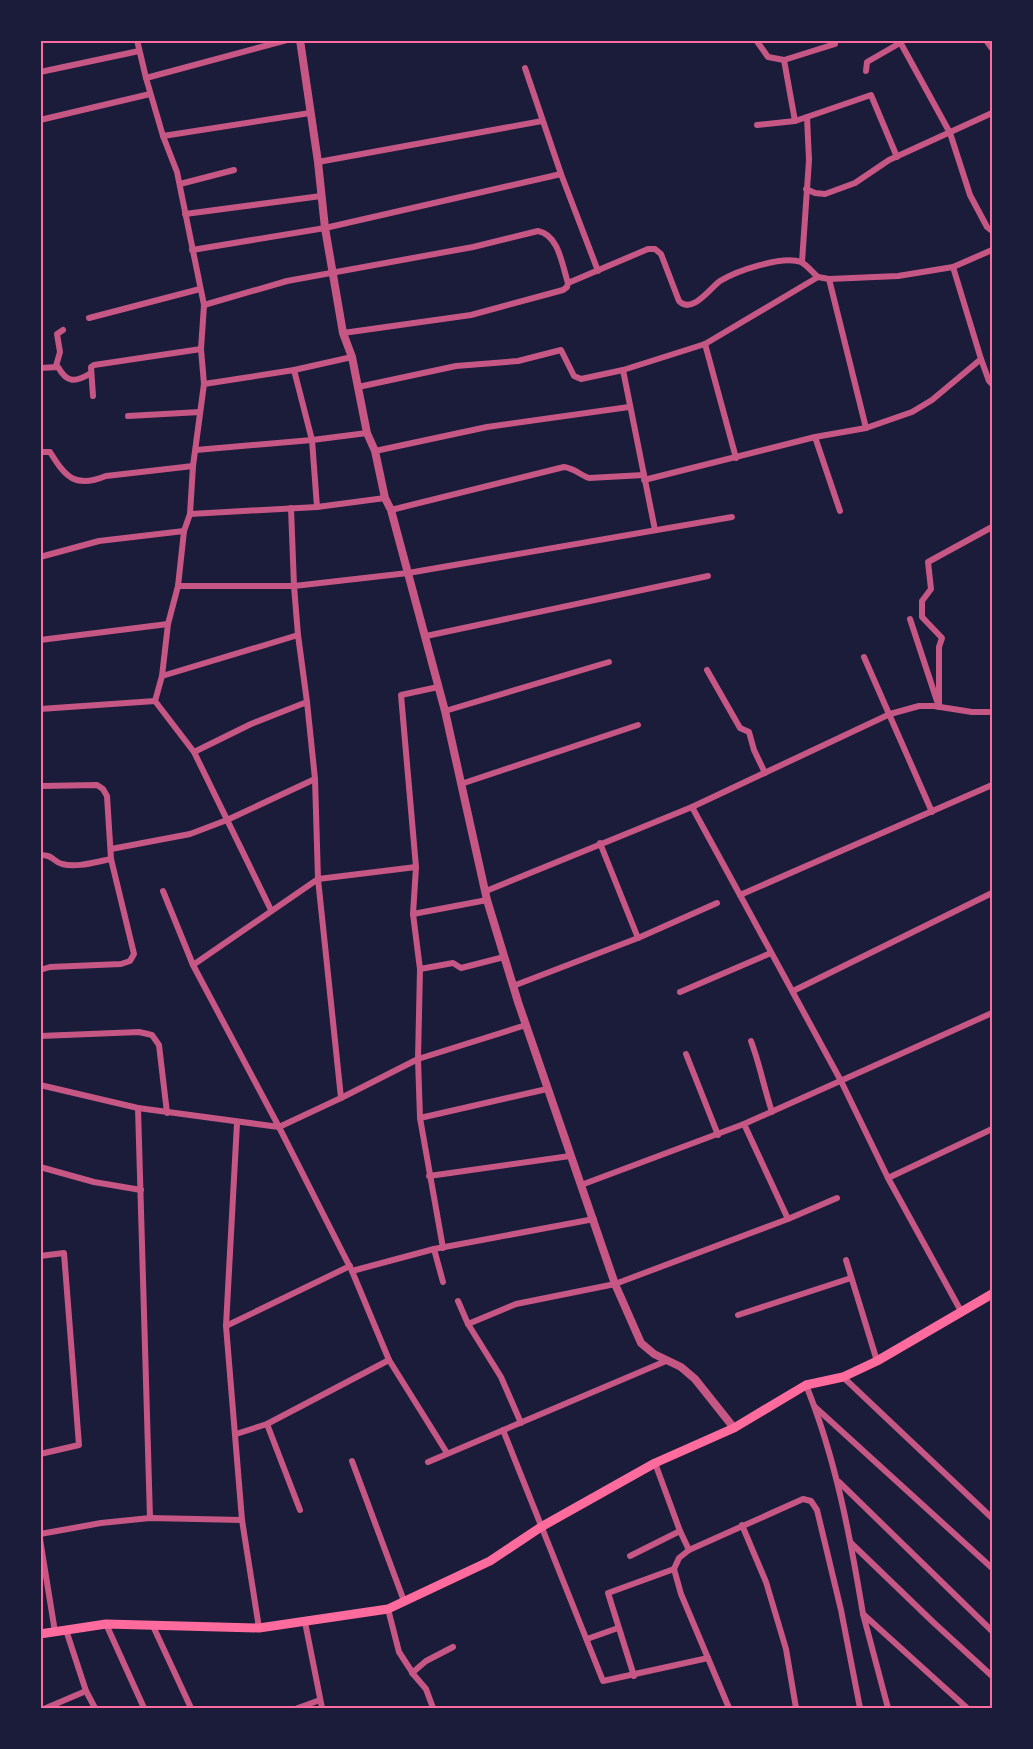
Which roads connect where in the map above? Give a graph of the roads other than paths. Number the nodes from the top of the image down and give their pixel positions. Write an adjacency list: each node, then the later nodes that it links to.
1 (137, 40): 7 (street)
2 (287, 40): 12 (street)
3 (300, 40): 15 (street)
4 (756, 40): 8 (street)
5 (900, 42): 10 (street); 21 (street)
6 (835, 44): 8 (street)
7 (139, 51): 11 (street); 12 (street)
8 (784, 60): 19 (street)
9 (525, 69): 18 (street)
10 (866, 71)
11 (40, 72)
12 (146, 78): 13 (street)
13 (150, 94): 17 (street); 22 (street)
14 (993, 113): 21 (street)
15 (310, 114): 22 (street); 24 (street)
16 (807, 117): 19 (street); 23 (street); 28 (street)
17 (40, 120)
18 (542, 121): 24 (street); 26 (street)
19 (795, 121): 20 (street)
20 (757, 125)
21 (950, 133): 23 (street); 32 (street)
22 (163, 136): 27 (street)
23 (897, 157): 28 (street)
24 (318, 162): 29 (street)
25 (234, 170): 27 (street)
26 (561, 174): 31 (street); 37 (street)
27 (180, 184): 30 (street)
28 (806, 189): 35 (street)
29 (321, 196): 30 (street); 31 (street)
30 (184, 214): 33 (street)
31 (324, 228): 33 (street); 38 (street)
32 (993, 231)
33 (192, 250): 42 (street)
34 (993, 250): 36 (street)
35 (802, 262): 37 (street); 39 (street)
36 (953, 267): 40 (street); 50 (street)
37 (598, 271): 41 (street)
38 (332, 272): 41 (street); 43 (street); 46 (street)
39 (818, 277): 40 (street); 47 (street)
40 (829, 279): 63 (street)
41 (568, 283): 46 (street)
42 (200, 289): 43 (street); 44 (street)
43 (204, 305): 48 (street)
44 (89, 318)
45 (63, 330): 51 (street)
46 (343, 333): 49 (street)
47 (705, 344): 54 (street); 70 (street)
48 (201, 350): 55 (street); 56 (street)
49 (352, 357): 53 (street); 58 (street)
50 (981, 359): 57 (street); 63 (street)
51 (56, 366): 52 (street); 55 (street)
52 (40, 368)
53 (294, 370): 56 (street); 66 (street)
54 (622, 370): 58 (street); 60 (street)
55 (91, 373): 59 (street)
56 (204, 384): 61 (street)
57 (993, 384)
58 (358, 387): 64 (street)
59 (93, 396)
60 (629, 407): 69 (street); 72 (street)
61 (200, 412): 62 (street); 67 (street)
62 (128, 416)
63 (866, 429): 65 (street)
64 (368, 433): 66 (street); 69 (street)
65 (815, 437): 70 (street); 77 (street)
66 (312, 440): 67 (street); 74 (street)
67 (196, 450): 71 (street)
68 (40, 452): 71 (street)
69 (375, 452): 73 (street)
70 (736, 458): 72 (street)
71 (193, 466): 78 (street)
72 (644, 478): 76 (street); 81 (street)
73 (386, 498): 74 (street); 76 (street)
74 (317, 507): 75 (street)
75 (291, 508): 78 (street); 87 (street)
76 (391, 510): 84 (street)
77 (840, 511)
78 (190, 514): 82 (street)
79 (732, 517): 81 (street)
80 (993, 527): 100 (street)
81 (655, 530): 84 (street)
82 (184, 531): 83 (street); 86 (street)
83 (40, 557)
84 (408, 573): 87 (street); 91 (street)
85 (708, 576): 91 (street)
86 (178, 586): 87 (street); 89 (street)
87 (294, 586): 90 (street)
88 (910, 619): 100 (street)
89 (168, 624): 92 (street); 96 (street)
90 (298, 635): 96 (street); 99 (street)
91 (426, 636): 97 (street)
92 (40, 640)
93 (864, 657): 104 (street)
94 (609, 662): 102 (street)
95 (707, 670): 107 (street)
96 (162, 676): 98 (street)
97 (438, 687): 102 (street); 119 (street)
98 (155, 701): 101 (street); 106 (street)
99 (307, 702): 106 (street); 108 (street)
100 (939, 707): 103 (street); 104 (street)
101 (40, 709)
102 (445, 711): 109 (street)
103 (993, 712)
104 (890, 714): 107 (street); 113 (street)
105 (638, 725): 109 (street)
106 (194, 752): 114 (street)
107 (765, 773): 112 (street)
108 (315, 779): 114 (street); 120 (street)
109 (461, 784): 122 (street)
110 (993, 785): 113 (street)
111 (40, 786): 116 (street)
112 (692, 807): 115 (street); 123 (street)
113 (932, 812): 123 (street)
114 (227, 820): 116 (street); 126 (street)
115 (600, 843): 122 (street); 128 (street)
116 (111, 849): 118 (street)
117 (40, 855): 118 (street)
118 (111, 859): 133 (street)
119 (416, 867): 120 (street); 127 (street)
120 (318, 879): 126 (street); 146 (street)
121 (164, 891): 131 (street)
122 (486, 895): 127 (street); 130 (street)
123 (740, 895): 129 (street)
124 (992, 895): 135 (street)
125 (717, 903): 128 (street)
126 (271, 910): 131 (street)
127 (413, 915): 132 (street)
128 (638, 938): 134 (street)
129 (771, 952): 135 (street); 136 (street)
130 (504, 957): 132 (street); 134 (street)
131 (193, 964): 153 (street)
132 (420, 969): 142 (street)
133 (40, 970)
134 (513, 986): 138 (street)
135 (793, 991): 143 (street)
136 (680, 992)
137 (993, 1013): 143 (street)
138 (526, 1025): 142 (street); 145 (street)
139 (40, 1036): 149 (street)
140 (751, 1041): 148 (street)
141 (686, 1054): 155 (street)
142 (418, 1059): 146 (street); 150 (street)
143 (841, 1081): 148 (street); 159 (street)
144 (40, 1085): 147 (street)
145 (547, 1089): 150 (street); 156 (street)
146 (341, 1098): 153 (street)
147 (138, 1108): 149 (street); 161 (street)
148 (772, 1112): 152 (street)
149 (166, 1113): 151 (street)
150 (420, 1118): 158 (street)
151 (237, 1123): 153 (street); 178 (street)
152 (744, 1124): 155 (street); 164 (street)
153 (279, 1127): 169 (street)
154 (993, 1129): 159 (street)
155 (718, 1134): 160 (street)
156 (570, 1156): 158 (street); 160 (street)
157 (40, 1167): 161 (street)
158 (429, 1176): 165 (street)
159 (888, 1178): 175 (street)
160 (581, 1185): 163 (street)
161 (141, 1190): 197 (street)
162 (837, 1198): 164 (street)
163 (594, 1219): 165 (street); 172 (street)
164 (788, 1219): 172 (street)
165 (442, 1248): 166 (street)
166 (434, 1249): 169 (street); 171 (street)
167 (40, 1256): 190 (street)
168 (846, 1260): 170 (street)
169 (351, 1269): 178 (street); 179 (street)
170 (851, 1278): 176 (street); 181 (street)
171 (443, 1282)
172 (615, 1284): 177 (street); 180 (street)
173 (993, 1294): 175 (main road)
174 (458, 1301): 177 (street)
175 (962, 1313): 181 (main road)
176 (738, 1315)
177 (468, 1324): 185 (street)
178 (226, 1326): 189 (street)
179 (389, 1360): 186 (street); 191 (street)
180 (666, 1361): 185 (street); 187 (street)
181 (877, 1362): 182 (main road)
182 (843, 1377): 183 (main road); 198 (street)
183 (806, 1385): 184 (street); 187 (main road)
184 (815, 1407): 195 (street); 208 (street)
185 (520, 1423): 188 (street)
186 (267, 1424): 189 (street); 196 (street)
187 (735, 1428): 194 (main road)
188 (503, 1431): 191 (street); 201 (street)
189 (236, 1434): 199 (street)
190 (40, 1454)
191 (447, 1454): 193 (street)
192 (352, 1461): 210 (street)
193 (428, 1462)
194 (655, 1463): 201 (main road); 202 (street)
195 (839, 1482): 205 (street); 219 (street)
196 (300, 1510)
197 (150, 1518): 199 (street); 203 (street)
198 (993, 1518)
199 (242, 1520): 216 (street)
200 (742, 1525): 206 (street); 238 (street); 239 (street)
201 (541, 1527): 210 (main road); 222 (street)
202 (680, 1531): 206 (street); 207 (street)
203 (40, 1534)
204 (40, 1539): 220 (street)
205 (851, 1543): 212 (street); 227 (street)
206 (690, 1550): 209 (street)
207 (630, 1556)
208 (993, 1568)
209 (674, 1569): 217 (street); 224 (street)
210 (404, 1601): 211 (main road)
211 (388, 1609): 213 (main road); 225 (street)
212 (863, 1614): 240 (street); 241 (street)
213 (305, 1622): 216 (main road); 229 (street)
214 (106, 1624): 215 (main road); 218 (main road); 232 (street)
215 (153, 1626): 216 (main road); 233 (street)
216 (259, 1628)
217 (618, 1628): 222 (street); 226 (street)
218 (66, 1630): 220 (main road); 228 (street)
219 (993, 1630)
220 (55, 1632): 221 (main road)
221 (40, 1634)
222 (587, 1639): 226 (street)
223 (453, 1647): 225 (street)
224 (708, 1658): 226 (street); 237 (street)
225 (412, 1673): 236 (street)
226 (634, 1676)
227 (993, 1676)
228 (86, 1691): 230 (street); 231 (street)
229 (320, 1700): 234 (street); 235 (street)
230 (46, 1708)
231 (95, 1708)
232 (144, 1708)
233 (190, 1708)
234 (298, 1708)
235 (322, 1708)
236 (433, 1708)
237 (729, 1708)
238 (796, 1708)
239 (860, 1708)
240 (888, 1708)
241 (967, 1708)

